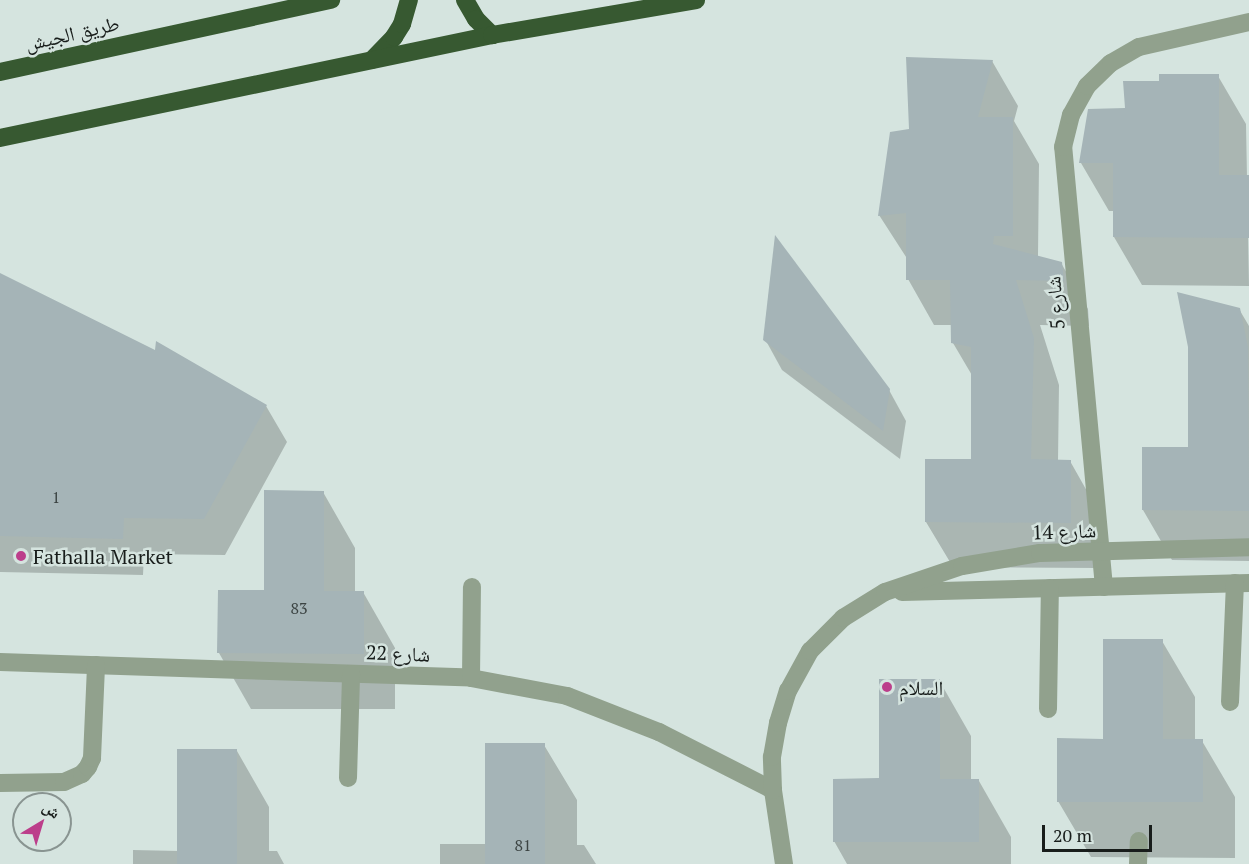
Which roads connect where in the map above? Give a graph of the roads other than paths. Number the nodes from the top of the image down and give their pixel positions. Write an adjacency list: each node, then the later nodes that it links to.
1 (331, 0): 8 (highway, طريق الجيش)
2 (409, 0): 7 (highway)
3 (465, 0): 6 (highway)
4 (696, 0): 6 (highway)
5 (1249, 21): 11 (street, شارع 5)
6 (492, 35): 7 (highway)
7 (372, 60): 9 (highway)
8 (0, 72)
9 (0, 138)
10 (1249, 548): 11 (street, شارع 14)
11 (1101, 553): 14 (street, شارع 5); 16 (street, شارع 14)
12 (1242, 583): 14 (street); 21 (street)
13 (472, 587): 20 (street)
14 (1104, 587): 15 (street)
15 (1050, 588): 16 (street); 22 (street)
16 (885, 592): 25 (street, شارع 14)
17 (0, 662): 18 (street, شارع 22)
18 (96, 665): 19 (street, شارع 22); 24 (street)
19 (351, 674): 20 (street, شارع 22); 23 (street)
20 (471, 678): 25 (street, شارع 22)
21 (1230, 702)
22 (1048, 709)
23 (348, 778)
24 (0, 783)
25 (773, 790): 27 (street, شارع 14)
26 (1138, 841): 28 (street)
27 (784, 864)
28 (1138, 864)

